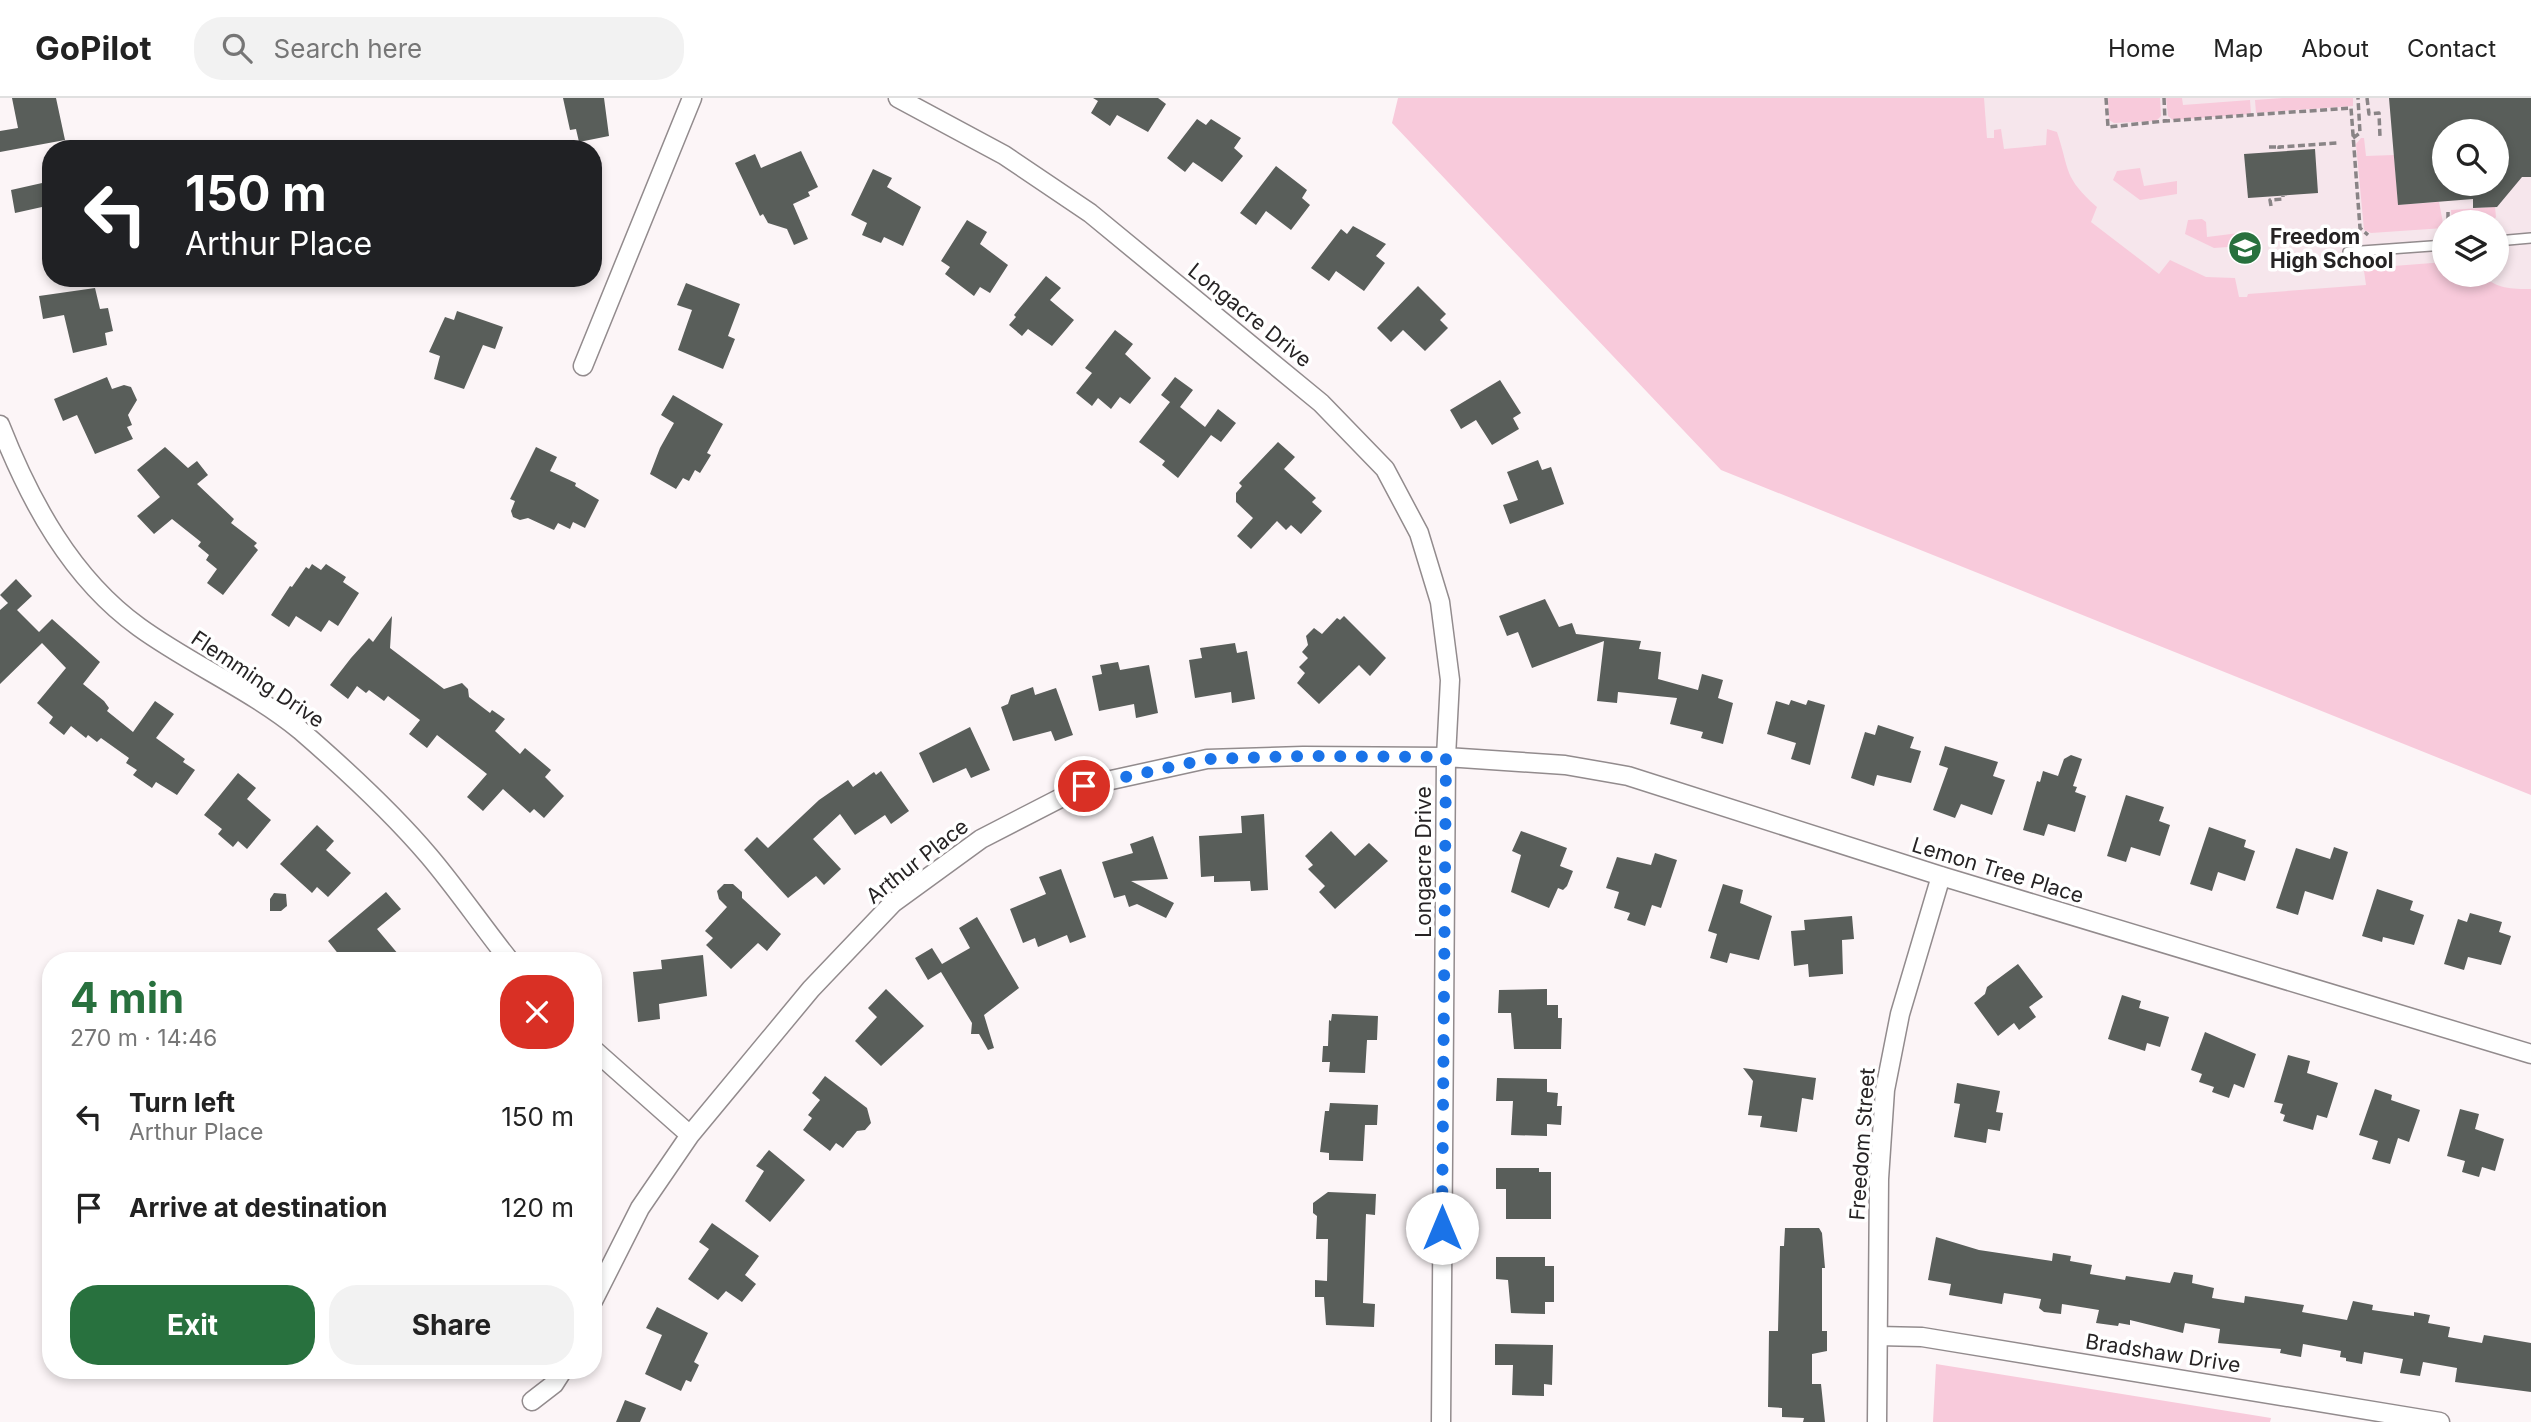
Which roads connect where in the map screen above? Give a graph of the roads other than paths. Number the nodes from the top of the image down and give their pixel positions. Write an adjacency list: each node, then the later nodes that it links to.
1 (692, 98): 7 (street)
2 (898, 98): 9 (street, Longacre Drive)
3 (2531, 239): 4 (lane)
4 (2509, 240)
5 (2432, 245): 6 (lane)
6 (2348, 252)
7 (583, 366)
8 (0, 425): 11 (street, Flemming Drive)
9 (1446, 757): 10 (street, Lemon Tree Place); 14 (street, Arthur Place); 20 (street, Longacre Drive)
10 (1941, 876): 12 (street, Lemon Tree Place); 16 (street, Freedom Street)
11 (503, 952)
12 (2531, 1054)
13 (602, 1057): 14 (street)
14 (690, 1135): 15 (street, Arthur Place)
15 (602, 1283)
16 (1878, 1336): 19 (street, Bradshaw Drive); 21 (street, Freedom Street)
17 (557, 1379): 18 (street)
18 (533, 1401)
19 (2405, 1419): 22 (street, Bradshaw Drive)
20 (1440, 1422)
21 (1877, 1422)
22 (2440, 1422)

